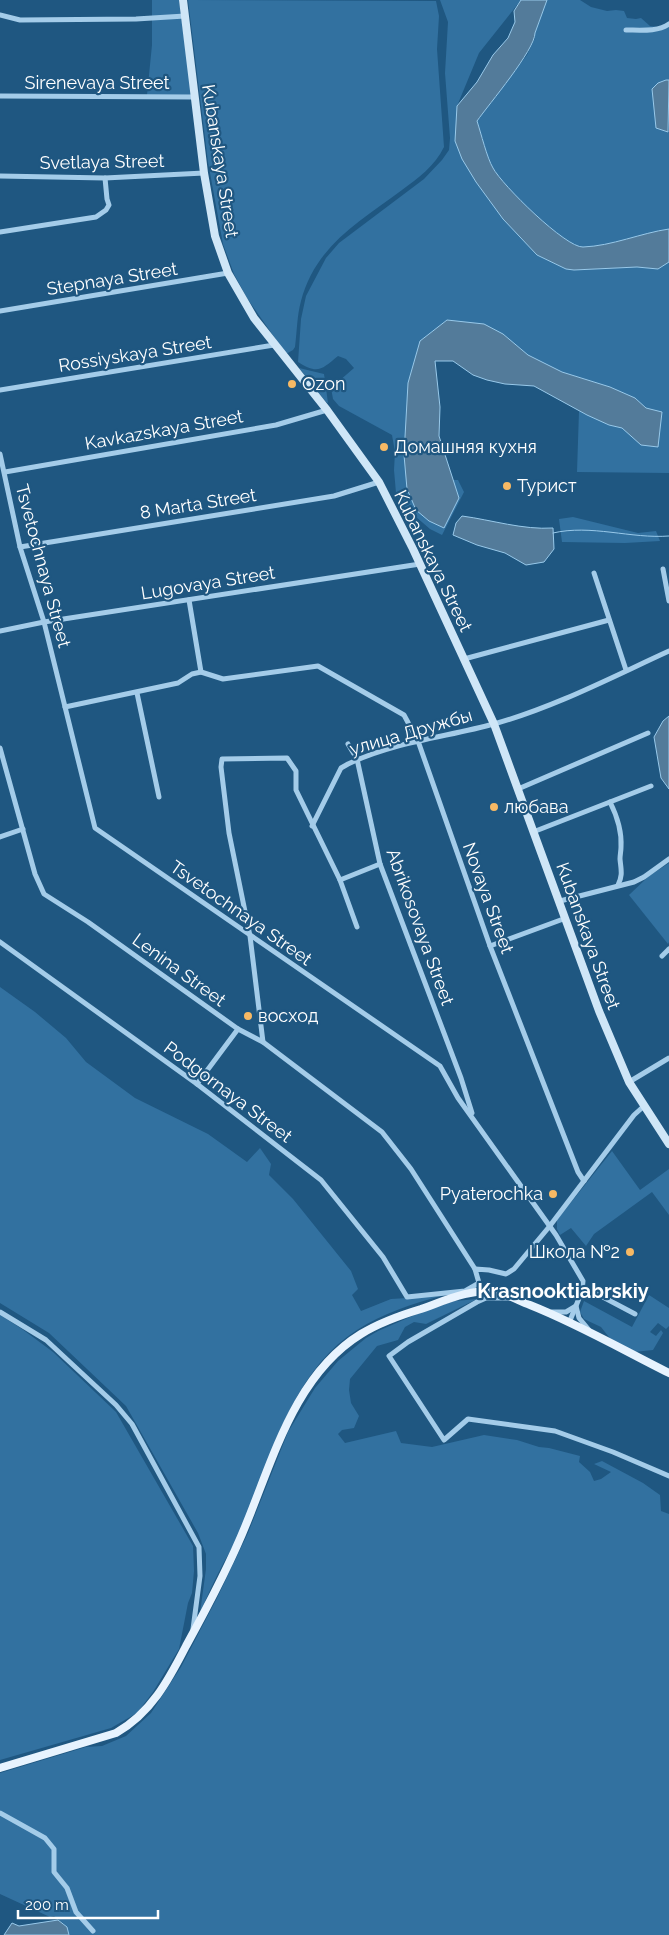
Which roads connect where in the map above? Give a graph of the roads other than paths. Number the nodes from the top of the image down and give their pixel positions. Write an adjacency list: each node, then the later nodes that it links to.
1 (184, 0): 3 (main road, Kubanskaya Street)
2 (0, 15): 3 (street)
3 (185, 16): 7 (main road, Kubanskaya Street)
4 (669, 24): 5 (street)
5 (626, 30)
6 (0, 96): 7 (street, Sirenevaya Street)
7 (194, 97): 8 (main road, Kubanskaya Street)
8 (204, 173): 10 (street, Svetlaya Street); 12 (main road, Kubanskaya Street)
9 (0, 176): 10 (street, Svetlaya Street)
10 (105, 178): 11 (street)
11 (0, 232)
12 (228, 273): 13 (street, Stepnaya Street); 14 (main road, Kubanskaya Street)
13 (0, 311)
14 (274, 345): 15 (street, Rossiyskaya Street); 16 (main road, Kubanskaya Street)
15 (0, 390)
16 (327, 410): 18 (street, Kavkazskaya Street); 19 (main road, Kubanskaya Street)
17 (0, 454): 18 (street, Tsvetochnaya Street)
18 (5, 472): 20 (street, Tsvetochnaya Street)
19 (379, 482): 20 (street, 8 Marta Street); 21 (main road, Kubanskaya Street)
20 (20, 547): 27 (street, Tsvetochnaya Street)
21 (420, 564): 24 (street, Lugovaya Street); 30 (main road, Kubanskaya Street)
22 (663, 569): 25 (street)
23 (594, 573): 26 (street)
24 (189, 600): 27 (street, Lugovaya Street); 32 (street)
25 (669, 600)
26 (609, 620): 30 (street); 31 (street)
27 (44, 622): 28 (street, Lugovaya Street); 34 (street, Tsvetochnaya Street)
28 (0, 632)
29 (669, 651): 31 (street, улица Дружбы)
30 (464, 659): 35 (main road, Kubanskaya Street)
31 (626, 670): 35 (street, улица Дружбы)
32 (201, 672): 33 (street); 37 (street, Novaya Street)
33 (137, 693): 34 (street); 43 (street)
34 (65, 707): 56 (street, Tsvetochnaya Street)
35 (494, 724): 37 (street, улица Дружбы); 42 (main road, Kubanskaya Street)
36 (648, 733): 42 (street)
37 (418, 741): 40 (street, улица Дружбы); 58 (street, Novaya Street)
38 (348, 744): 40 (street, Abrikosovaya Street)
39 (0, 748): 46 (street, Lenina Street)
40 (357, 759): 45 (street, улица Дружбы); 50 (street, Abrikosovaya Street)
41 (651, 786): 44 (street)
42 (518, 789): 47 (main road, Kubanskaya Street)
43 (159, 798)
44 (610, 802): 47 (street); 52 (street)
45 (312, 826): 51 (street); 56 (street)
46 (23, 829): 48 (street); 61 (street, Lenina Street)
47 (533, 832): 53 (main road, Kubanskaya Street)
48 (0, 837)
49 (669, 859): 52 (street)
50 (380, 864): 51 (street); 67 (street, Abrikosovaya Street)
51 (340, 880): 55 (street)
52 (618, 885): 53 (street)
53 (560, 901): 54 (main road, Kubanskaya Street)
54 (566, 918): 58 (street); 64 (main road, Kubanskaya Street)
55 (357, 927)
56 (250, 936): 62 (street); 67 (street, Tsvetochnaya Street)
57 (0, 942): 65 (street, Podgornaya Street)
58 (490, 946): 69 (street, Novaya Street)
59 (669, 949): 60 (street)
60 (662, 956)
61 (238, 1029): 62 (street, Lenina Street); 65 (street)
62 (262, 1042): 71 (street, Lenina Street)
63 (669, 1058): 64 (street)
64 (629, 1082): 66 (main road, Kubanskaya Street)
65 (197, 1084): 71 (street, Podgornaya Street)
66 (644, 1106): 68 (main road, Kubanskaya Street); 69 (street)
67 (474, 1118): 70 (street, Tsvetochnaya Street)
68 (669, 1144)
69 (584, 1181): 70 (street)
70 (550, 1227): 71 (street); 72 (street, Tsvetochnaya Street)
71 (475, 1269)
72 (582, 1286): 74 (street); 77 (street)
73 (512, 1298): 75 (main road); 81 (street); 82 (main road)
74 (576, 1306): 75 (street); 78 (street); 79 (street)
75 (541, 1309): 78 (main road)
76 (0, 1312): 82 (street)
77 (635, 1314)
78 (569, 1323): 79 (main road)
79 (594, 1335): 80 (main road)
80 (669, 1373)
81 (669, 1476)
82 (193, 1635): 83 (main road)
83 (0, 1768)
84 (0, 1813): 85 (street)
85 (94, 1931)

